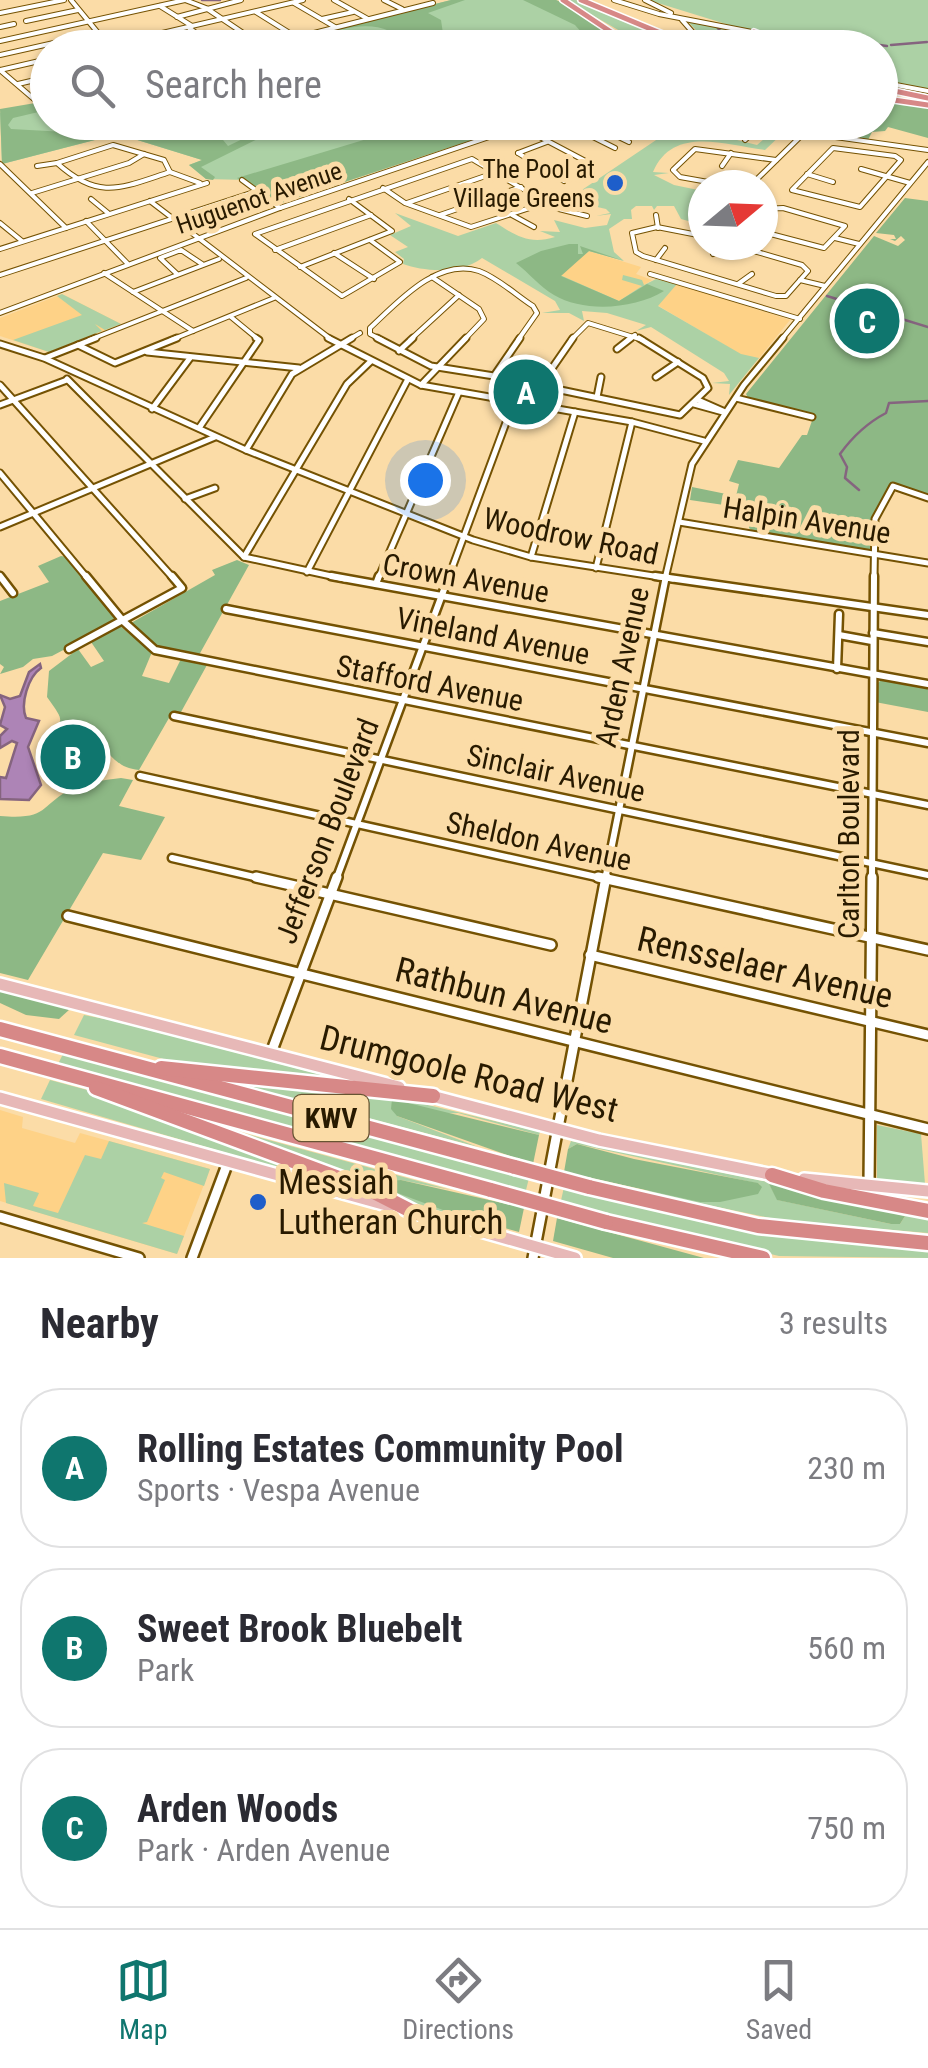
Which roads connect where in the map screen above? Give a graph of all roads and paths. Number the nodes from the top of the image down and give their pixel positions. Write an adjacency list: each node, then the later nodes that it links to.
1 (33, 0): 20 (street)
2 (64, 0): 20 (street)
3 (71, 0): 23 (street)
4 (185, 0): 21 (street); 24 (street)
5 (241, 0): 16 (street)
6 (264, 0): 22 (street)
7 (300, 0): 17 (street)
8 (334, 0): 28 (street)
9 (384, 0): 25 (street)
10 (562, 0): 48 (highway)
11 (581, 0): 49 (highway)
12 (592, 0): 50 (highway)
13 (614, 0): 18 (street)
14 (431, 1): 25 (street)
15 (644, 1): 18 (street); 29 (street); 31 (street)
16 (233, 2): 24 (street); 27 (street)
17 (292, 2): 22 (street); 33 (street)
18 (624, 4): 29 (street)
19 (0, 6): 26 (street)
20 (37, 6): 26 (street)
21 (159, 6): 30 (street); 36 (street)
22 (275, 6): 27 (street)
23 (79, 10): 35 (street); 36 (street)
24 (208, 10): 30 (street); 32 (street)
25 (404, 10): 34 (street)
26 (2, 12)
27 (252, 12): 32 (street); 46 (street)
28 (354, 12): 33 (street); 34 (street)
29 (672, 16): 31 (street); 51 (street)
30 (177, 17): 39 (street)
31 (678, 17): 52 (street); 53 (street)
32 (222, 19): 39 (street); 45 (street)
33 (322, 19): 40 (street)
34 (368, 19): 40 (street)
35 (26, 21)
36 (89, 21): 41 (street); 42 (street)
37 (14, 24): 38 (street)
38 (0, 27)
39 (190, 27): 43 (street); 44 (street)
40 (335, 27): 47 (street)
41 (49, 30)
42 (96, 30)
43 (176, 30)
44 (194, 30)
45 (238, 30)
46 (284, 30)
47 (323, 30)
48 (608, 30)
49 (657, 30)
50 (660, 30)
51 (687, 30)
52 (691, 30)
53 (744, 30)
54 (30, 34): 55 (street)
55 (0, 41)
56 (30, 48): 57 (street)
57 (0, 55)
58 (30, 63): 59 (street)
59 (0, 70): 61 (street)
60 (30, 82): 61 (street)
61 (17, 85): 64 (street)
62 (898, 94): 65 (highway)
63 (898, 94): 65 (street)
64 (30, 96)
65 (928, 99)
66 (482, 140): 78 (street, Huguenot Avenue)
67 (544, 140): 72 (street)
68 (598, 140): 74 (street)
69 (625, 140): 73 (street)
70 (798, 140): 79 (street)
71 (850, 140): 75 (street)
72 (548, 142): 83 (street); 98 (street)
73 (629, 142)
74 (615, 148)
75 (928, 150)
76 (731, 153): 79 (street); 85 (street); 93 (street)
77 (144, 154): 81 (street); 89 (street); 97 (street)
78 (427, 159): 86 (street); 105 (street, Huguenot Avenue)
79 (776, 160): 88 (street)
80 (928, 162): 100 (street, Arden Avenue)
81 (57, 163): 84 (street); 97 (street)
82 (0, 164): 92 (street)
83 (591, 164)
84 (38, 166)
85 (722, 166)
86 (442, 169): 90 (street); 102 (street)
87 (860, 169): 94 (street)
88 (766, 170)
89 (170, 172): 97 (street); 108 (street)
90 (498, 172): 101 (street); 110 (street)
91 (805, 173): 94 (street); 94 (street); 99 (street)
92 (12, 175): 95 (street); 104 (street)
93 (688, 178)
94 (887, 178): 100 (street)
95 (0, 179)
96 (242, 180): 103 (street)
97 (75, 181): 104 (street)
98 (564, 181)
99 (833, 182)
100 (910, 184): 134 (street, Arden Avenue)
101 (521, 187): 109 (street); 118 (street)
102 (383, 188): 107 (street); 110 (street)
103 (257, 191): 112 (street); 120 (street)
104 (32, 194): 123 (street)
105 (319, 194): 111 (street); 112 (street, Huguenot Avenue)
106 (91, 199): 114 (street)
107 (349, 199): 111 (street); 116 (street)
108 (150, 201): 114 (street); 120 (street)
109 (546, 202): 115 (street); 119 (street)
110 (406, 203): 118 (street)
111 (333, 205): 137 (street)
112 (280, 208): 131 (street, Huguenot Avenue)
113 (778, 208): 129 (street)
114 (108, 214): 121 (street)
115 (511, 214): 118 (street); 124 (street)
116 (371, 215): 132 (street); 137 (street)
117 (656, 215): 125 (street)
118 (439, 216)
119 (587, 216)
120 (171, 219): 130 (street); 131 (street)
121 (86, 221): 123 (street); 130 (street)
122 (0, 223): 133 (street)
123 (66, 228): 133 (street)
124 (534, 228)
125 (658, 228): 127 (street); 141 (street)
126 (788, 230): 128 (street)
127 (688, 233)
128 (778, 236): 129 (street)
129 (836, 237): 134 (street)
130 (105, 240): 142 (street); 148 (street)
131 (195, 240): 139 (street); 142 (street, Huguenot Avenue)
132 (370, 240): 138 (street); 152 (street)
133 (23, 242): 136 (street)
134 (860, 244): 155 (street, Arden Avenue)
135 (664, 248): 141 (street)
136 (0, 249)
137 (274, 250): 144 (street)
138 (334, 253): 144 (street); 152 (street)
139 (220, 258): 143 (street); 150 (street)
140 (778, 258): 153 (street)
141 (656, 260): 154 (street)
142 (128, 263): 145 (street, Huguenot Avenue)
143 (202, 265): 149 (street); 149 (street)
144 (298, 268): 152 (street)
145 (103, 273): 156 (street); 160 (street, Huguenot Avenue)
146 (650, 274): 162 (street)
147 (752, 274): 154 (street)
148 (0, 275)
149 (178, 275): 156 (street)
150 (246, 278): 158 (street); 159 (street)
151 (432, 278): 157 (street); 170 (street); 178 (street)
152 (374, 279)
153 (801, 279): 154 (street); 155 (street)
154 (737, 285)
155 (826, 286): 162 (street, Arden Avenue)
156 (132, 292): 159 (street)
157 (459, 295): 170 (street); 178 (street)
158 (274, 298): 161 (street); 168 (street)
159 (162, 311): 163 (street); 167 (street)
160 (0, 313)
161 (230, 316): 163 (street); 175 (street)
162 (800, 319): 188 (street, Arden Avenue)
163 (193, 332): 171 (street)
164 (360, 333): 168 (street)
165 (635, 335): 169 (street); 176 (street); 187 (street)
166 (0, 344): 173 (street, Woodrow Road)
167 (78, 344): 171 (street); 173 (street)
168 (338, 346): 174 (street); 177 (street)
169 (618, 348)
170 (399, 351): 178 (street)
171 (146, 352): 172 (street)
172 (191, 356): 175 (street); 193 (street)
173 (44, 358): 179 (street, Woodrow Road)
174 (371, 361): 182 (street); 203 (street)
175 (244, 362): 177 (street); 198 (street)
176 (678, 362): 181 (street); 191 (street)
177 (300, 368): 201 (street)
178 (438, 368): 185 (street)
179 (77, 376): 183 (street); 193 (street, Woodrow Road)
180 (601, 377): 187 (street)
181 (656, 377)
182 (408, 379): 185 (street); 207 (street)
183 (67, 380): 189 (street); 202 (street)
184 (0, 385): 189 (street)
185 (421, 385): 186 (street)
186 (459, 392): 190 (street); 211 (street)
187 (598, 397): 191 (street)
188 (735, 398): 195 (street, Arden Avenue); 196 (street)
189 (13, 400): 192 (street); 205 (street)
190 (514, 401): 194 (street); 214 (street, Jefferson Boulevard)
191 (695, 402): 195 (street)
192 (0, 405)
193 (152, 408): 198 (street, Woodrow Road)
194 (574, 412): 197 (street); 217 (street)
195 (724, 412): 200 (street, Arden Avenue)
196 (812, 417)
197 (632, 422): 200 (street); 219 (street)
198 (198, 428): 199 (street, Woodrow Road)
199 (216, 437): 201 (street, Woodrow Road); 202 (street)
200 (704, 441): 212 (street, Arden Avenue)
201 (246, 450): 203 (street, Woodrow Road)
202 (148, 462): 205 (street); 209 (street)
203 (297, 470): 207 (street, Woodrow Road); 216 (street)
204 (0, 473): 210 (street, Stafford Avenue)
205 (92, 487): 210 (street); 230 (street)
206 (215, 488): 209 (street)
207 (350, 491): 211 (street, Woodrow Road); 220 (street)
208 (928, 498): 215 (street, Carlton Boulevard)
209 (185, 499): 216 (street)
210 (33, 512): 213 (street); 230 (street, Stafford Avenue)
211 (404, 513): 214 (street, Woodrow Road); 223 (street)
212 (679, 522): 215 (street, Halpin Avenue); 222 (street, Arden Avenue)
213 (0, 527)
214 (466, 538): 217 (street, Woodrow Road); 225 (street, Jefferson Boulevard)
215 (873, 554): 218 (street, Halpin Avenue); 227 (street, Carlton Boulevard)
216 (244, 557): 220 (street, Crown Avenue)
217 (531, 557): 219 (street, Woodrow Road)
218 (928, 562)
219 (596, 568): 222 (street, Woodrow Road)
220 (307, 572): 223 (street, Crown Avenue)
221 (0, 576): 224 (street)
222 (665, 579): 227 (street, Woodrow Road); 232 (street, Arden Avenue)
223 (376, 584): 225 (street, Crown Avenue)
224 (13, 593)
225 (442, 596): 232 (street, Crown Avenue); 235 (street, Jefferson Boulevard)
226 (226, 608): 235 (street, Vineland Avenue)
227 (874, 608): 229 (street, Woodrow Road); 233 (street, Carlton Boulevard)
228 (839, 614): 231 (street)
229 (928, 615)
230 (123, 621): 236 (street); 241 (street, Stafford Avenue)
231 (838, 635): 233 (street); 237 (street)
232 (652, 636): 237 (street, Crown Avenue); 240 (street, Arden Avenue)
233 (873, 637): 234 (street); 238 (street, Carlton Boulevard)
234 (928, 642)
235 (424, 646): 240 (street, Vineland Avenue); 241 (street, Jefferson Boulevard)
236 (69, 648)
237 (838, 668): 238 (street, Crown Avenue)
238 (871, 674): 239 (street, Crown Avenue); 243 (street, Carlton Boulevard)
239 (928, 684)
240 (643, 688): 243 (street, Vineland Avenue); 245 (street, Arden Avenue)
241 (402, 701): 245 (street, Stafford Avenue); 246 (street, Jefferson Boulevard)
242 (174, 716): 246 (street, Sinclair Avenue)
243 (871, 732): 244 (street, Vineland Avenue); 248 (street, Carlton Boulevard)
244 (928, 743)
245 (631, 746): 248 (street, Stafford Avenue); 250 (street, Arden Avenue)
246 (382, 759): 250 (street, Sinclair Avenue); 251 (street, Jefferson Boulevard)
247 (140, 776): 251 (street, Sheldon Avenue)
248 (871, 794): 249 (street, Stafford Avenue); 253 (street, Carlton Boulevard)
249 (928, 805)
250 (618, 808): 253 (street, Sinclair Avenue); 255 (street, Arden Avenue)
251 (356, 824): 255 (street, Sheldon Avenue); 256 (street, Jefferson Boulevard)
252 (172, 858): 256 (street)
253 (870, 864): 254 (street, Sinclair Avenue); 258 (street, Carlton Boulevard)
254 (928, 875)
255 (605, 879): 258 (street, Sheldon Avenue); 261 (street, Arden Avenue)
256 (328, 895): 259 (street); 262 (street, Jefferson Boulevard)
257 (68, 916): 262 (street, Rathbun Avenue)
258 (869, 937): 260 (street, Sheldon Avenue); 264 (street, Carlton Boulevard)
259 (550, 945)
260 (928, 950)
261 (590, 955): 264 (street, Rensselaer Avenue); 267 (street, Arden Avenue)
262 (299, 974): 267 (street, Rathbun Avenue); 268 (street, Jefferson Boulevard)
263 (0, 984): 268 (main road, Drumgoole Road West)
264 (868, 1021): 266 (street, Rensselaer Avenue); 274 (street, Carlton Boulevard)
265 (0, 1029): 270 (highway, KWV)
266 (928, 1035)
267 (574, 1042): 274 (street, Rathbun Avenue); 275 (street, Arden Avenue)
268 (270, 1054): 272 (main road, Drumgoole Road West)
269 (0, 1056): 271 (highway, KWV)
270 (147, 1068): 272 (highway); 284 (highway, KWV, bridge)
271 (63, 1073): 282 (highway); 289 (highway, KWV, bridge)
272 (433, 1096): 275 (main road, Drumgoole Road West)
273 (0, 1098): 277 (main road)
274 (868, 1114): 276 (street, Rathbun Avenue); 279 (street, Carlton Boulevard)
275 (557, 1129): 278 (main road, Drumgoole Road West); 285 (street, Arden Avenue)
276 (928, 1129)
277 (228, 1162): 282 (main road); 287 (street)
278 (772, 1175): 279 (main road, Drumgoole Road West); 281 (highway)
279 (869, 1186): 280 (main road, Drumgoole Road West)
280 (928, 1191)
281 (928, 1212)
282 (416, 1213): 285 (main road)
283 (0, 1217): 286 (street)
284 (928, 1243)
285 (534, 1252): 288 (main road)
286 (139, 1258)
287 (192, 1258)
288 (575, 1258)
289 (763, 1258)

